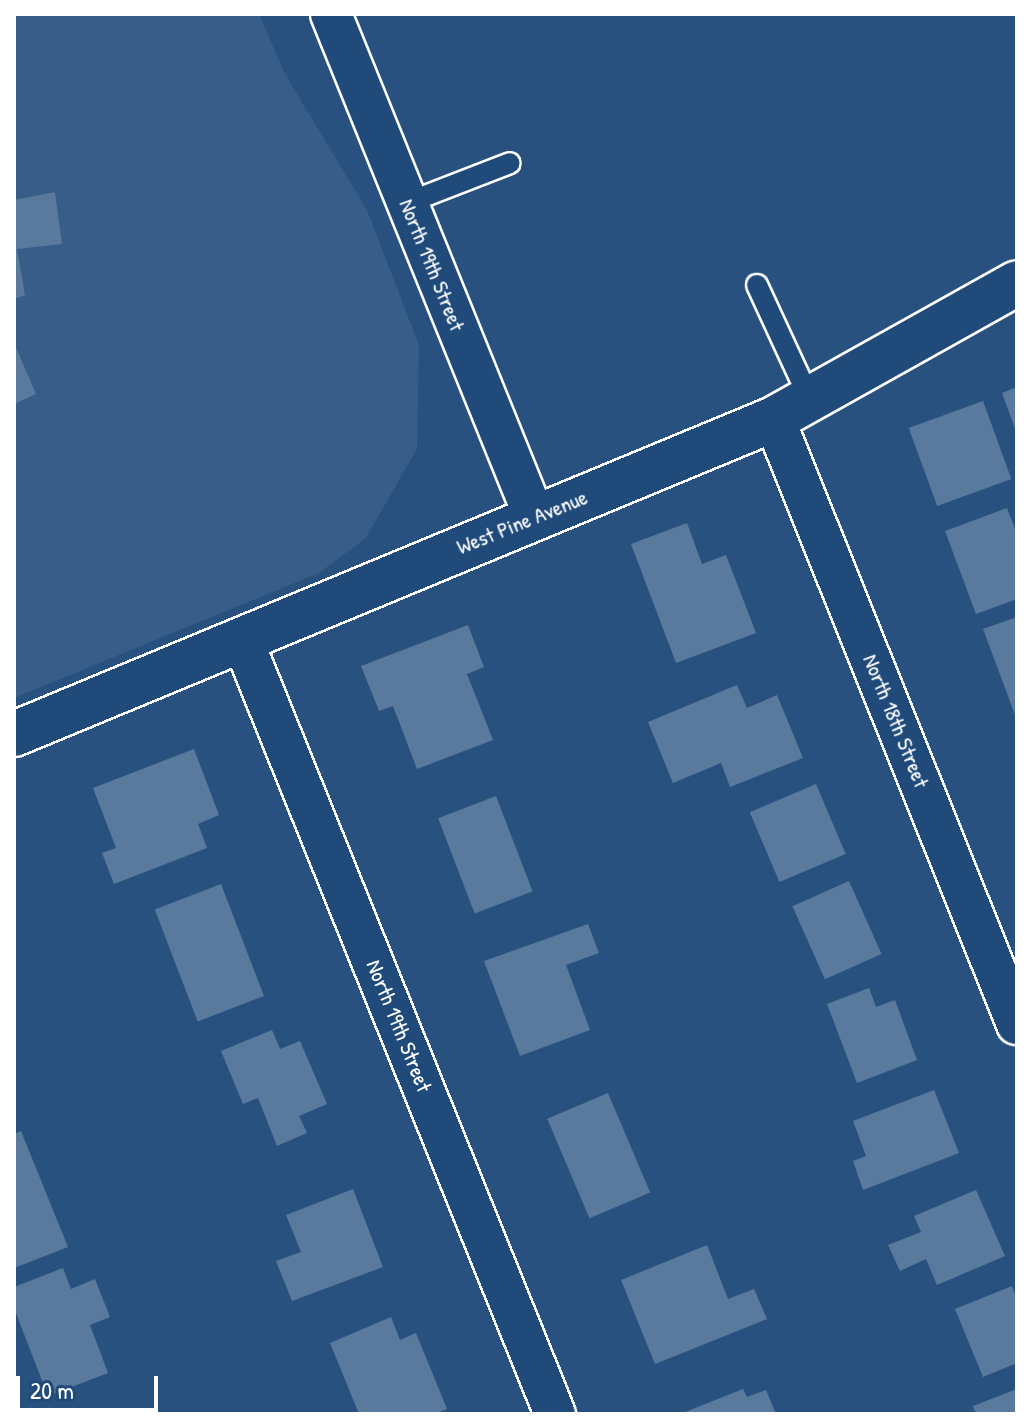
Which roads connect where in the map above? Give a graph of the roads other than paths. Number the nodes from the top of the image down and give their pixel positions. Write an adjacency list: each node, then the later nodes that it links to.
1 (331, 14): 3 (street, North 19th Street)
2 (510, 163): 3 (lane)
3 (407, 203): 7 (street, North 19th Street)
4 (1017, 283): 6 (street, West Pine Avenue)
5 (757, 285): 6 (lane)
6 (792, 410): 7 (street, West Pine Avenue); 10 (street, North 18th Street)
7 (534, 516): 8 (street, West Pine Avenue)
8 (242, 639): 9 (street, West Pine Avenue); 11 (street, North 19th Street)
9 (14, 734)
10 (1017, 1024)
11 (555, 1414)

